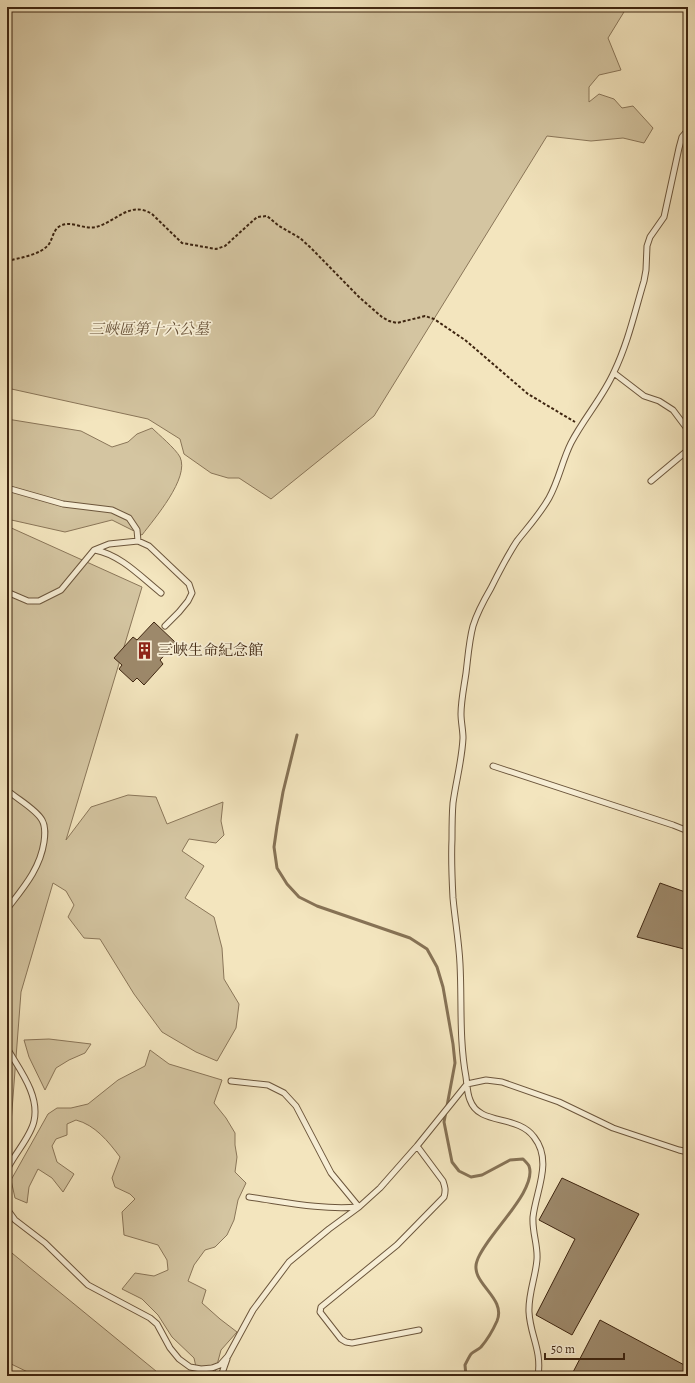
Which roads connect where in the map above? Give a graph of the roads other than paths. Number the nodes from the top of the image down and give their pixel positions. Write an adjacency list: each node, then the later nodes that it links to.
1 (688, 130): 2 (lane)
2 (614, 373): 3 (lane); 18 (lane)
3 (688, 430)
4 (688, 450): 5 (lane)
5 (651, 482)
6 (7, 488): 7 (lane)
7 (138, 541): 8 (lane); 11 (lane)
8 (94, 550): 9 (lane); 10 (lane)
9 (7, 592)
10 (161, 593)
11 (165, 626)
12 (493, 766): 14 (lane)
13 (7, 790): 15 (lane)
14 (688, 831)
15 (7, 909)
16 (7, 1048): 21 (lane)
17 (232, 1081): 23 (lane)
18 (467, 1084): 19 (lane); 20 (lane); 28 (lane)
19 (417, 1146): 23 (lane); 25 (lane)
20 (688, 1152)
21 (7, 1171)
22 (249, 1197): 23 (lane)
23 (359, 1207): 26 (lane)
24 (7, 1209): 26 (lane)
25 (418, 1330)
26 (228, 1356): 27 (lane)
27 (221, 1376)
28 (538, 1376)

